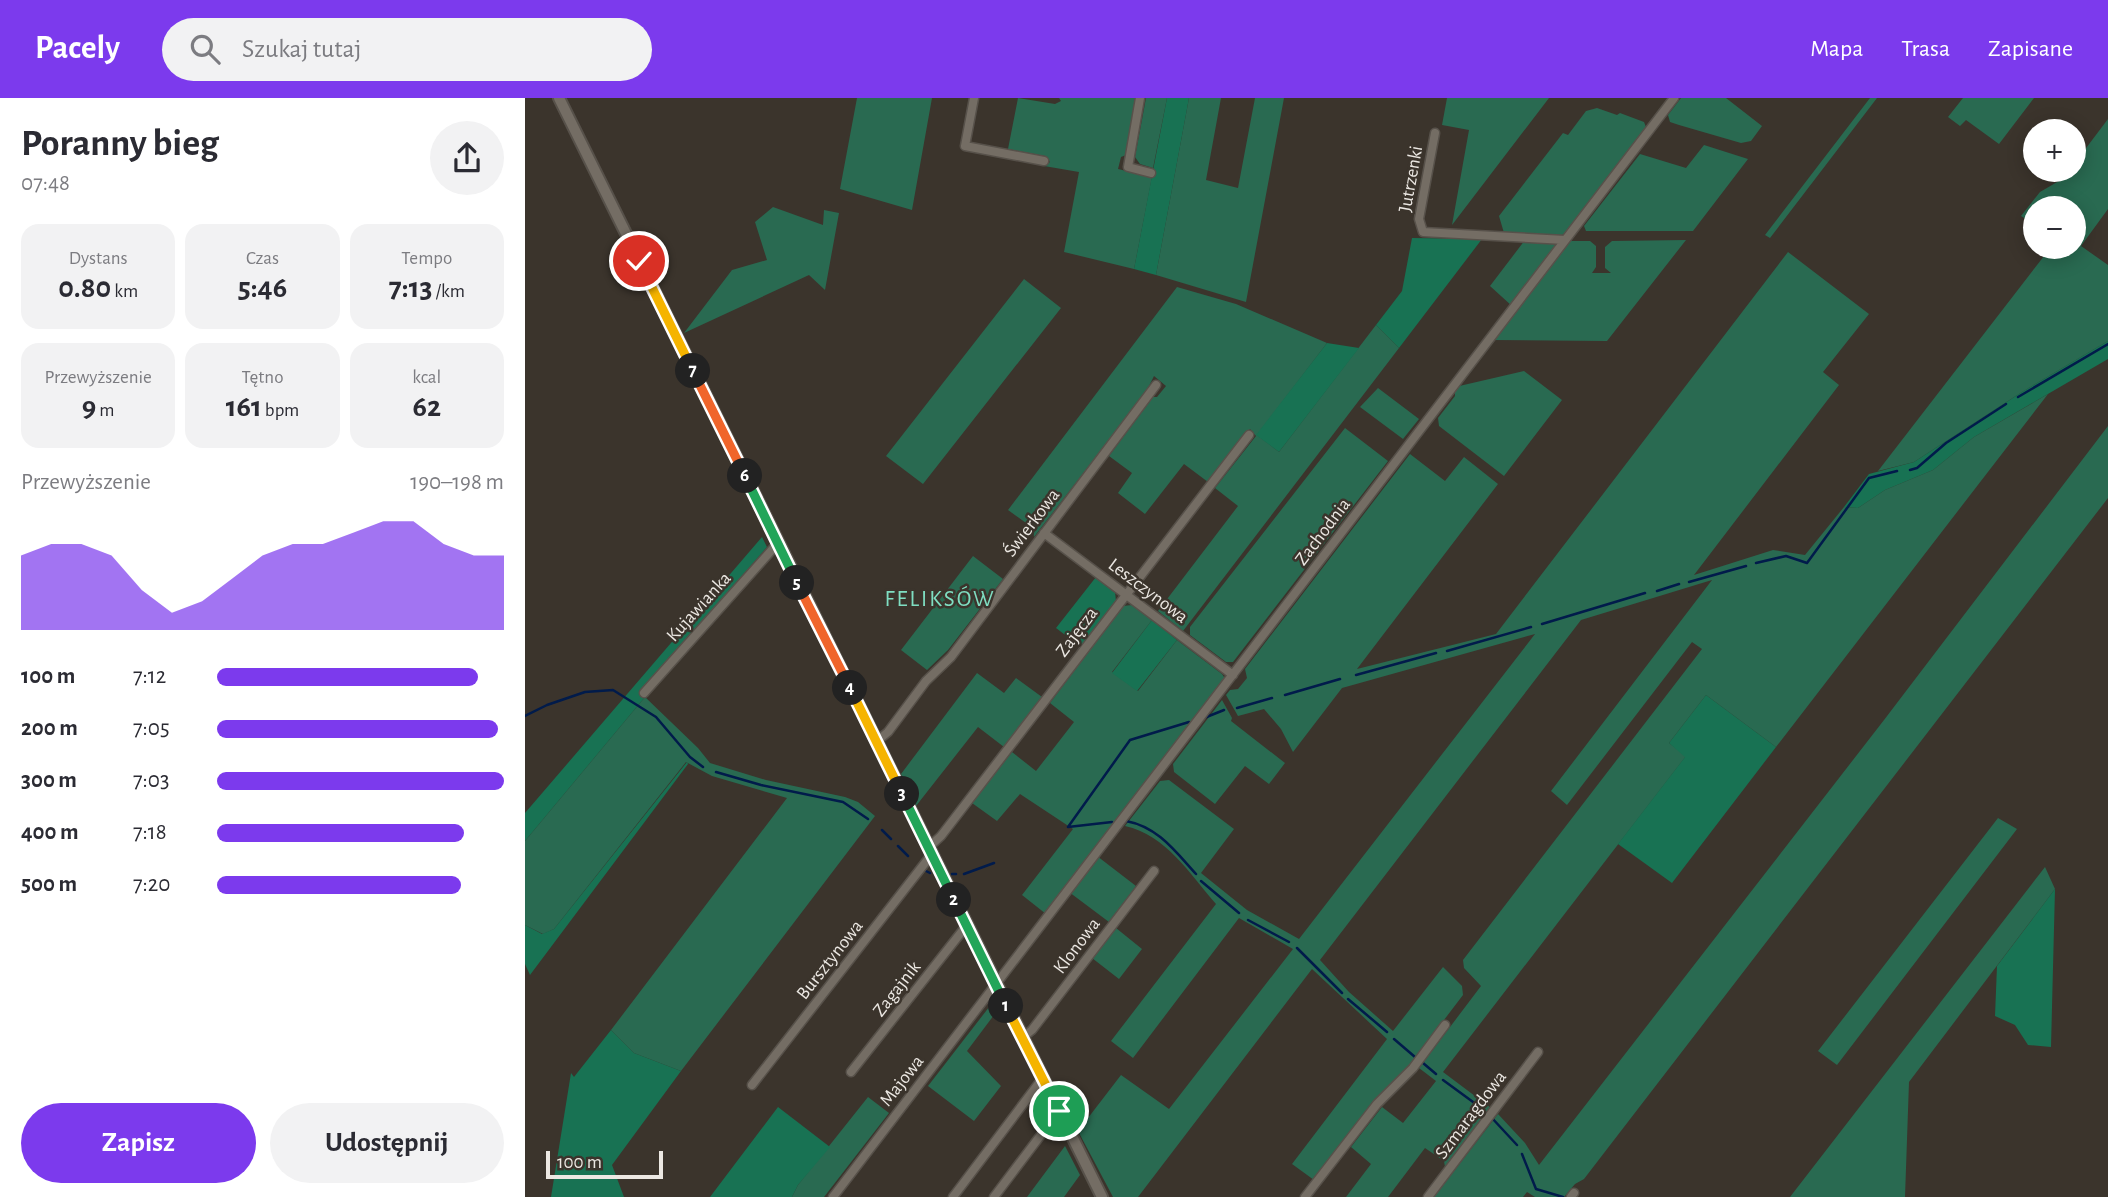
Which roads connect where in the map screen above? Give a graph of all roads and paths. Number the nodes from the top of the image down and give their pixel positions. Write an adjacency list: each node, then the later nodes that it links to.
1 (559, 98): 12 (main road)
2 (974, 98): 6 (street)
3 (1140, 98): 7 (street)
4 (1674, 98): 8 (street, Zachodnia)
5 (1435, 134): 8 (street, Jutrzenki)
6 (1044, 160)
7 (1151, 173)
8 (1565, 240): 14 (street, Zachodnia)
9 (1156, 385): 11 (street, Świerkowa)
10 (1249, 435): 13 (street, Zajęcza)
11 (1044, 533): 13 (street, Leszczynowa); 16 (street, Świerkowa)
12 (778, 543): 15 (street, Kujawianka); 16 (main road)
13 (1126, 594): 14 (street, Leszczynowa); 17 (street, Zajęcza)
14 (1233, 675): 20 (street, Zachodnia)
15 (644, 693)
16 (877, 741): 17 (main road)
17 (930, 850): 19 (main road); 26 (street, Bursztynowa)
18 (1154, 871): 22 (street, Klonowa)
19 (967, 925): 20 (main road); 24 (street, Zagajnik)
20 (996, 984): 22 (main road); 28 (street, Majowa)
21 (1445, 1025): 32 (street)
22 (1022, 1038): 25 (main road)
23 (1538, 1052): 33 (street, Szmaragdowa)
24 (851, 1072)
25 (1042, 1079): 27 (main road); 29 (street)
26 (753, 1085)
27 (1059, 1111): 30 (street); 31 (main road)
28 (833, 1197)
29 (953, 1197)
30 (994, 1197)
31 (1102, 1197)
32 (1305, 1197)
33 (1428, 1197)

